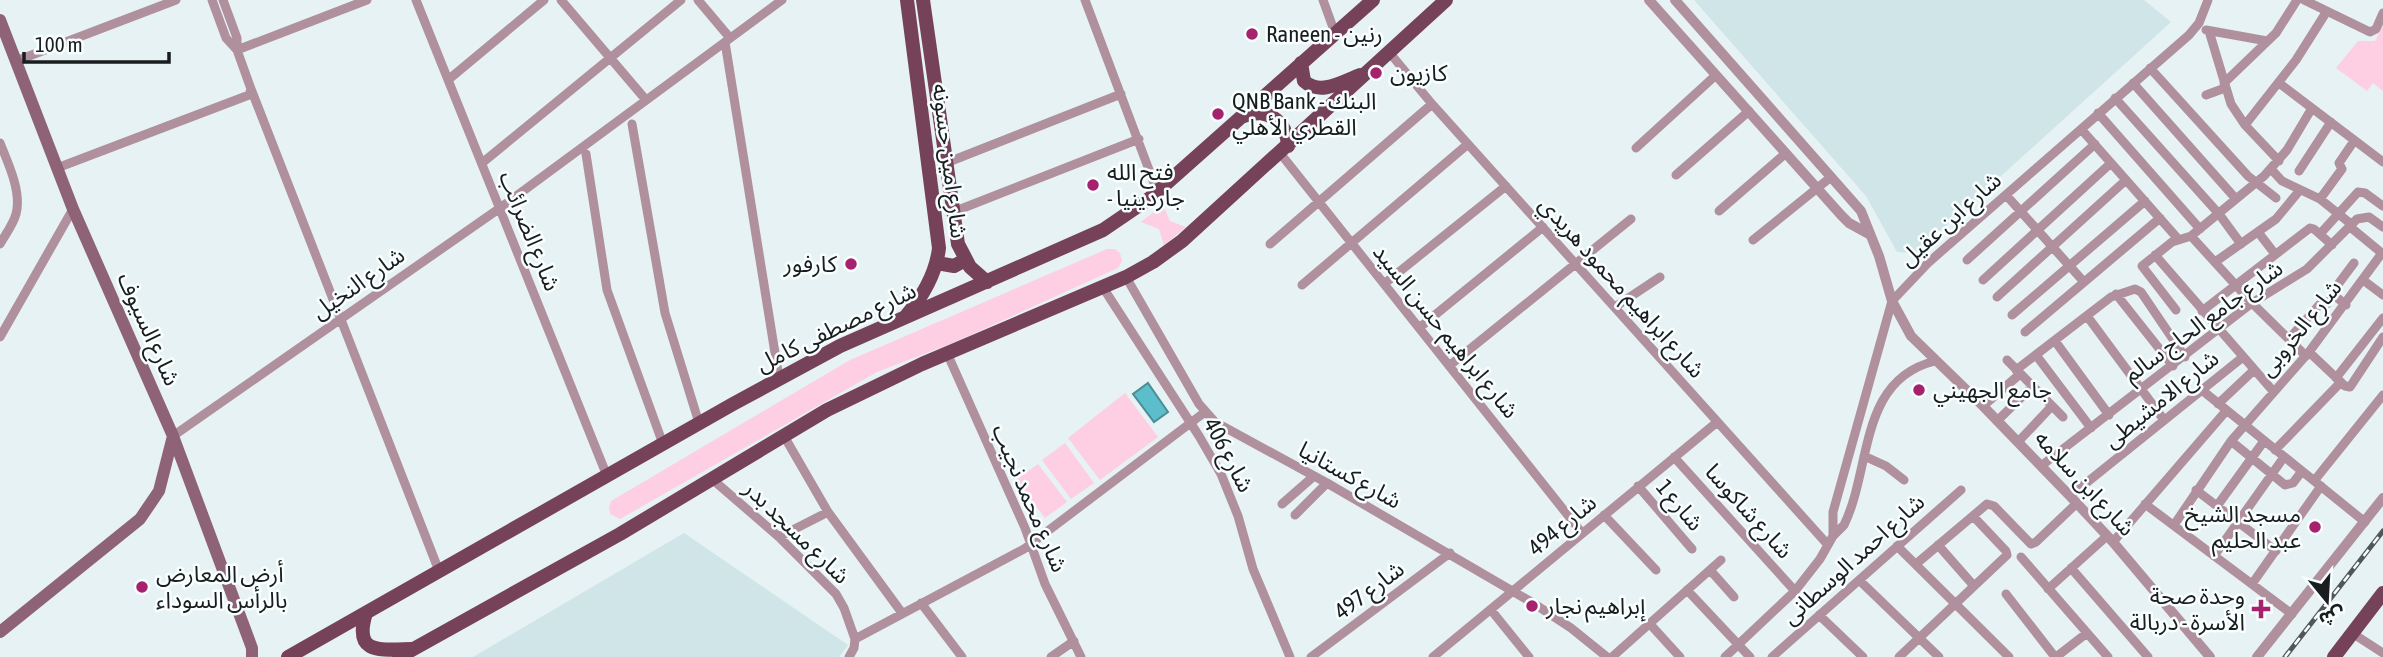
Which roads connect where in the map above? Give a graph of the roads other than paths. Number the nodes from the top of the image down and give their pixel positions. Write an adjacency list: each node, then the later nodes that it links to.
1 (176, 0): 33 (street)
2 (212, 0): 30 (street)
3 (223, 0): 30 (street)
4 (367, 0): 30 (street)
5 (416, 0): 38 (street, شارع الضرائب)
6 (544, 0): 38 (street)
7 (561, 0): 32 (street)
8 (681, 0): 32 (street)
9 (698, 0): 28 (street)
10 (782, 0): 28 (street, شارع النخيل)
11 (907, 0): 122 (main road, شارع امين حسونه)
12 (923, 0): 69 (main road, شارع امين حسونه)
13 (1085, 0): 43 (street)
14 (1323, 0): 27 (street)
15 (1373, 0): 27 (main road, شارع مصطفى كامل)
16 (1446, 0): 31 (main road)
17 (1649, 0): 37 (street)
18 (1675, 0): 76 (street, شارع ابن سلامه)
19 (2208, 0): 25 (street, شارع ابن عقيل)
20 (2297, 0): 29 (street)
21 (2304, 0): 22 (street)
22 (2327, 10): 23 (street); 40 (street)
23 (2383, 13)
24 (0, 20): 33 (main road, شارع السيوف)
25 (2196, 28): 26 (street); 35 (street, شارع ابن عقيل)
26 (2209, 31): 29 (street); 41 (street)
27 (1335, 33): 34 (main road, شارع مصطفى كامل)
28 (728, 40): 46 (street, شارع النخيل); 169 (street)
29 (2267, 41): 41 (street)
30 (237, 50): 42 (street)
31 (1389, 52): 36 (main road); 47 (street, شارع ابراهيم محمود هريدي)
32 (610, 58): 46 (street); 68 (street)
33 (16, 61): 72 (main road, شارع السيوف)
34 (1301, 63): 36 (main road); 51 (main road, شارع مصطفى كامل)
35 (2150, 68): 39 (street, شارع ابن عقيل); 78 (street)
36 (1366, 73): 62 (main road)
37 (1716, 75): 49 (street); 61 (street)
38 (449, 80): 68 (street, شارع الضرائب)
39 (2133, 83): 45 (street, شارع ابن عقيل); 85 (street)
40 (2279, 83): 48 (street); 54 (street)
41 (2225, 85): 44 (street); 54 (street)
42 (251, 89): 72 (street); 150 (street)
43 (1121, 94): 56 (street); 69 (street)
44 (2206, 95)
45 (2115, 98): 50 (street, شارع ابن عقيل); 95 (street)
46 (646, 100): 90 (street, شارع النخيل)
47 (1432, 104): 59 (street, شارع ابراهيم محمود هريدي); 88 (street)
48 (2312, 108): 52 (street); 66 (street)
49 (1749, 111): 63 (street); 75 (street)
50 (2098, 113): 55 (street, شارع ابن عقيل); 102 (street)
51 (1243, 116): 62 (main road); 82 (main road, شارع مصطفى كامل)
52 (2330, 122): 57 (street); 74 (street)
53 (632, 124): 185 (street)
54 (2245, 125): 66 (street)
55 (2081, 128): 60 (street); 83 (street, شارع ابن عقيل)
56 (1139, 139): 82 (street); 93 (street)
57 (2354, 141): 67 (street); 86 (street)
58 (0, 143): 65 (street)
59 (1468, 144): 79 (street, شارع ابراهيم محمود هريدي); 110 (street)
60 (2095, 144): 70 (street); 94 (street)
61 (1636, 148)
62 (1284, 149): 88 (street, شارع ابراهيم حسن السيد); 126 (main road)
63 (1786, 153): 80 (street); 92 (street)
64 (586, 154): 194 (street)
65 (6, 159): 71 (street); 111 (street)
66 (2279, 161): 73 (street)
67 (2383, 162)
68 (482, 163): 90 (street, شارع الضرائب)
69 (946, 163): 93 (main road, شارع امين حسونه)
70 (2111, 163): 77 (street); 103 (street)
71 (0, 168)
72 (57, 169): 91 (main road, شارع السيوف)
73 (2271, 169): 78 (street); 81 (street)
74 (2299, 171)
75 (1676, 176)
76 (1831, 177): 80 (street); 105 (street, شارع ابن سلامه)
77 (2126, 180): 87 (street); 115 (street)
78 (2257, 182): 84 (street); 85 (street)
79 (1506, 186): 100 (street, شارع ابراهيم محمود هريدي); 132 (street)
80 (1817, 188): 105 (street); 108 (street)
81 (2300, 190): 86 (street); 104 (street)
82 (1157, 191): 130 (main road, شارع مصطفى كامل)
83 (2006, 195): 94 (street); 140 (street, شارع ابن عقيل)
84 (2276, 198)
85 (2236, 199): 95 (street)
86 (2320, 199): 96 (street)
87 (2145, 201): 97 (street); 125 (street)
88 (1319, 202): 110 (street, شارع ابراهيم حسن السيد); 112 (street)
89 (2383, 206): 96 (street)
90 (499, 208): 150 (street, شارع النخيل); 203 (street, شارع الضرائب)
91 (73, 209): 154 (street); 189 (main road, شارع السيوف)
92 (1719, 211)
93 (953, 212): 119 (main road, شارع امين حسونه)
94 (2021, 212): 103 (street); 120 (street)
95 (2219, 214): 102 (street); 113 (street)
96 (2338, 214): 99 (street); 106 (street)
97 (2160, 218): 109 (street); 131 (street)
98 (1631, 219): 124 (street)
99 (2350, 225): 101 (street); 114 (street, شارع جامع الحاج سالم); 117 (street)
100 (1543, 227): 124 (street, شارع ابراهيم محمود هريدي); 151 (street)
101 (2383, 227)
102 (2200, 229): 107 (street)
103 (2038, 231): 115 (street); 128 (street)
104 (2258, 232): 113 (street); 116 (street)
105 (1869, 234): 140 (street, شارع ابن سلامه)
106 (2319, 234): 114 (street); 116 (street)
107 (2192, 236): 109 (street); 121 (street)
108 (1753, 240)
109 (2179, 240): 118 (street)
110 (1352, 243): 132 (street, شارع ابراهيم حسن السيد); 133 (street)
111 (0, 244)
112 (1270, 244)
113 (2241, 244): 121 (street)
114 (2332, 245): 141 (street, شارع جامع الحاج سالم)
115 (2052, 247): 125 (street); 139 (street)
116 (2275, 254): 134 (street)
117 (2383, 254): 129 (street, شارع الخروبى)
118 (2155, 255): 144 (street); 145 (street)
119 (965, 260): 122 (main road); 130 (main road, شارع امين حسونه)
120 (1967, 260)
121 (2215, 262): 134 (street)
122 (937, 263): 148 (main road, شارع امين حسونه)
123 (2354, 263): 137 (street)
124 (1576, 264): 143 (street, شارع ابراهيم محمود هريدي); 165 (street)
125 (2069, 266): 131 (street); 146 (street)
126 (1126, 277): 135 (main road); 179 (street, شارع كستانيا)
127 (1660, 277): 143 (street)
128 (1983, 280)
129 (2363, 281): 138 (street); 142 (street, شارع الخروبى)
130 (987, 282): 148 (main road, شارع مصطفى كامل)
131 (2084, 282): 153 (street)
132 (1384, 284): 151 (street, شارع ابراهيم حسن السيد)
133 (1302, 285)
134 (2235, 285): 141 (street); 145 (street)
135 (1102, 286): 158 (main road); 184 (street, شارع 406)
136 (2116, 295): 147 (street); 161 (street); 166 (street)
137 (2334, 295): 142 (street); 156 (street)
138 (2383, 295)
139 (1997, 297)
140 (1892, 301): 164 (street, شارع ابن سلامه); 227 (street, شارع ابن عقيل)
141 (2252, 303): 152 (street, شارع جامع الحاج سالم); 156 (street)
142 (2346, 305): 159 (street, شارع الخروبى)
143 (1615, 307): 186 (street, شارع ابراهيم محمود هريدي)
144 (2176, 310)
145 (2202, 311): 152 (street)
146 (2011, 315)
147 (2087, 316): 157 (street); 172 (street)
148 (904, 318): 169 (main road, شارع مصطفى كامل)
149 (2383, 318): 170 (street)
150 (340, 321): 189 (street, شارع النخيل); 241 (street)
151 (1419, 328): 165 (street, شارع ابراهيم حسن السيد)
152 (2219, 330): 161 (street, شارع جامع الحاج سالم); 162 (street)
153 (2025, 332)
154 (0, 337)
155 (2383, 337): 170 (street)
156 (2289, 338): 159 (street)
157 (2055, 341): 160 (street); 180 (street)
158 (947, 353): 190 (main road); 228 (street, شارع محمد نجيب)
159 (2308, 354): 170 (street); 174 (street, شارع الخروبى)
160 (2036, 355): 168 (street); 188 (street)
161 (2185, 357): 166 (street, شارع جامع الحاج سالم)
162 (2243, 357): 167 (street); 173 (street, شارع الامشيطى)
163 (2007, 360): 168 (street)
164 (1935, 361): 176 (street, شارع ابن سلامه); 196 (street, شارع ابن عقيل)
165 (1449, 366): 224 (street, شارع ابراهيم حسن السيد)
166 (2173, 366): 172 (street, شارع جامع الحاج سالم)
167 (2254, 370): 174 (street); 178 (street)
168 (2018, 372): 171 (street); 176 (street)
169 (779, 378): 185 (main road, شارع مصطفى كامل)
170 (2338, 380): 195 (street)
171 (2032, 387): 177 (street); 183 (street)
172 (2141, 390): 180 (street, شارع جامع الحاج سالم); 182 (street)
173 (2203, 391): 178 (street); 182 (street, شارع الامشيطى)
174 (2273, 391): 187 (street, شارع الخروبى)
175 (2383, 395): 208 (street)
176 (1983, 406): 183 (street, شارع ابن سلامه)
177 (2052, 407): 181 (street); 193 (street)
178 (2222, 407): 187 (street); 215 (street)
179 (1205, 412): 184 (street); 204 (street, شارع كستانيا)
180 (2109, 415): 188 (street, شارع جامع الحاج سالم)
181 (2063, 417)
182 (2164, 420): 213 (street, شارع الامشيطى)
183 (1997, 421): 193 (street, شارع ابن سلامه)
184 (1190, 422): 228 (street); 278 (street, شارع 406)
185 (699, 423): 194 (main road, شارع مصطفى كامل)
186 (1716, 423): 197 (street, شارع 494); 227 (street, شارع ابراهيم محمود هريدي)
187 (2244, 425): 191 (street, شارع الخروبى); 192 (street)
188 (2091, 428): 200 (street, شارع جامع الحاج سالم)
189 (173, 436): 260 (main road); 271 (main road, شارع السيوف)
190 (784, 436): 205 (main road); 217 (street)
191 (2231, 441): 198 (street); 211 (street, شارع الخروبى)
192 (2264, 441): 195 (street); 198 (street)
193 (2018, 442): 200 (street, شارع ابن سلامه)
194 (663, 444): 203 (main road, شارع مصطفى كامل)
195 (2276, 450): 199 (street)
196 (1864, 456): 206 (street); 227 (street, شارع ابن عقيل)
197 (1674, 457): 209 (street, شارع 494); 247 (street, شارع شاكوسا)
198 (2252, 457): 202 (street); 216 (street)
199 (2284, 457): 201 (street); 202 (street)
200 (2041, 466): 213 (street, شارع ابن سلامه)
201 (2302, 471): 202 (street); 208 (street)
202 (2272, 474): 221 (street)
203 (607, 476): 241 (main road, شارع مصطفى كامل)
204 (1314, 476): 207 (street, شارع كستانيا); 214 (street)
205 (712, 479): 225 (street, شارع مسجد بدر); 267 (main road)
206 (1904, 480)
207 (1327, 483): 218 (street); 233 (street, شارع كستانيا)
208 (2317, 483): 222 (street); 232 (street)
209 (1638, 486): 219 (street, شارع 494); 231 (street, شارع 1)
210 (1961, 490): 230 (street, شارع احمد الوسطانى)
211 (2196, 490): 216 (street); 223 (street, شارع الخروبى)
212 (2383, 498): 222 (street)
213 (2074, 500): 220 (street, شارع الامشيطى); 226 (street, شارع ابن سلامه)
214 (1282, 504)
215 (2145, 504): 223 (street); 226 (street)
216 (2217, 506): 221 (street)
217 (828, 512): 225 (street); 256 (street)
218 (1295, 515)
219 (1604, 515): 224 (street, شارع 494); 239 (street)
220 (1973, 516): 229 (street); 244 (street)
221 (2238, 522): 232 (street); 234 (street)
222 (2365, 522): 257 (street)
223 (2174, 525): 234 (street)
224 (1582, 533): 248 (street, شارع 494)
225 (779, 537): 264 (street, شارع مسجد بدر)
226 (2110, 539): 238 (street); 294 (street, شارع ابن سلامه)
227 (1830, 540): 247 (street, شارع ابن عقيل)
228 (1031, 544): 252 (street); 265 (street, شارع محمد نجيب)
229 (1938, 545): 237 (street); 244 (street)
230 (1897, 546): 237 (street); 242 (street, شارع احمد الوسطانى)
231 (1692, 549)
232 (2276, 551): 243 (street)
233 (1450, 553): 248 (street, شارع كستانيا); 279 (street, شارع 497)
234 (2214, 556): 243 (street)
235 (2021, 557): 245 (street)
236 (1721, 560): 240 (street)
237 (1916, 564): 253 (street)
238 (2071, 568): 245 (street); 293 (street)
239 (1656, 570)
240 (1710, 570): 246 (street); 251 (street)
241 (439, 571): 255 (main road, شارع مصطفى كامل)
242 (1859, 580): 258 (street, شارع احمد الوسطانى); 263 (street)
243 (2252, 584): 257 (street)
244 (1974, 586): 253 (street)
245 (2049, 589): 261 (street)
246 (1687, 590): 259 (street); 266 (street)
247 (1795, 591): 266 (street, شارع ابن عقيل)
248 (1513, 592): 254 (street, شارع 494); 282 (street, شارع كستانيا)
249 (2383, 593): 262 (main road)
250 (2006, 594): 291 (street)
251 (1734, 597)
252 (920, 603): 256 (street); 269 (street)
253 (1955, 604): 263 (street); 290 (street)
254 (1491, 610): 280 (street, شارع 494); 281 (street)
255 (366, 613): 267 (main road); 272 (main road, شارع مصطفى كامل)
256 (902, 613): 264 (street)
257 (2292, 614): 295 (street)
258 (1819, 615): 270 (street, شارع احمد الوسطانى); 287 (street)
259 (1649, 623): 283 (street); 284 (street)
260 (0, 632)
261 (2087, 633): 291 (street); 292 (street)
262 (2352, 634): 268 (street); 296 (main road)
263 (1919, 638): 288 (street); 289 (street)
264 (855, 639): 274 (street)
265 (1074, 641): 276 (street); 277 (street, شارع محمد نجيب)
266 (1738, 645): 285 (street, شارع ابن عقيل); 286 (street)
267 (413, 649): 273 (main road)
268 (2383, 653)
269 (959, 654): 275 (street)
270 (1779, 655)
271 (252, 657)
272 (288, 657)
273 (399, 657)
274 (849, 657)
275 (947, 657)
276 (1051, 657)
277 (1081, 657)
278 (1290, 657)
279 (1311, 657)
280 (1433, 657)
281 (1529, 657)
282 (1606, 657)
283 (1612, 657)
284 (1680, 657)
285 (1725, 657)
286 (1750, 657)
287 (1863, 657)
288 (1899, 657)
289 (1940, 657)
290 (2009, 657)
291 (2055, 657)
292 (2108, 657)
293 (2148, 657)
294 (2210, 657)
295 (2257, 657)
296 (2334, 657)

